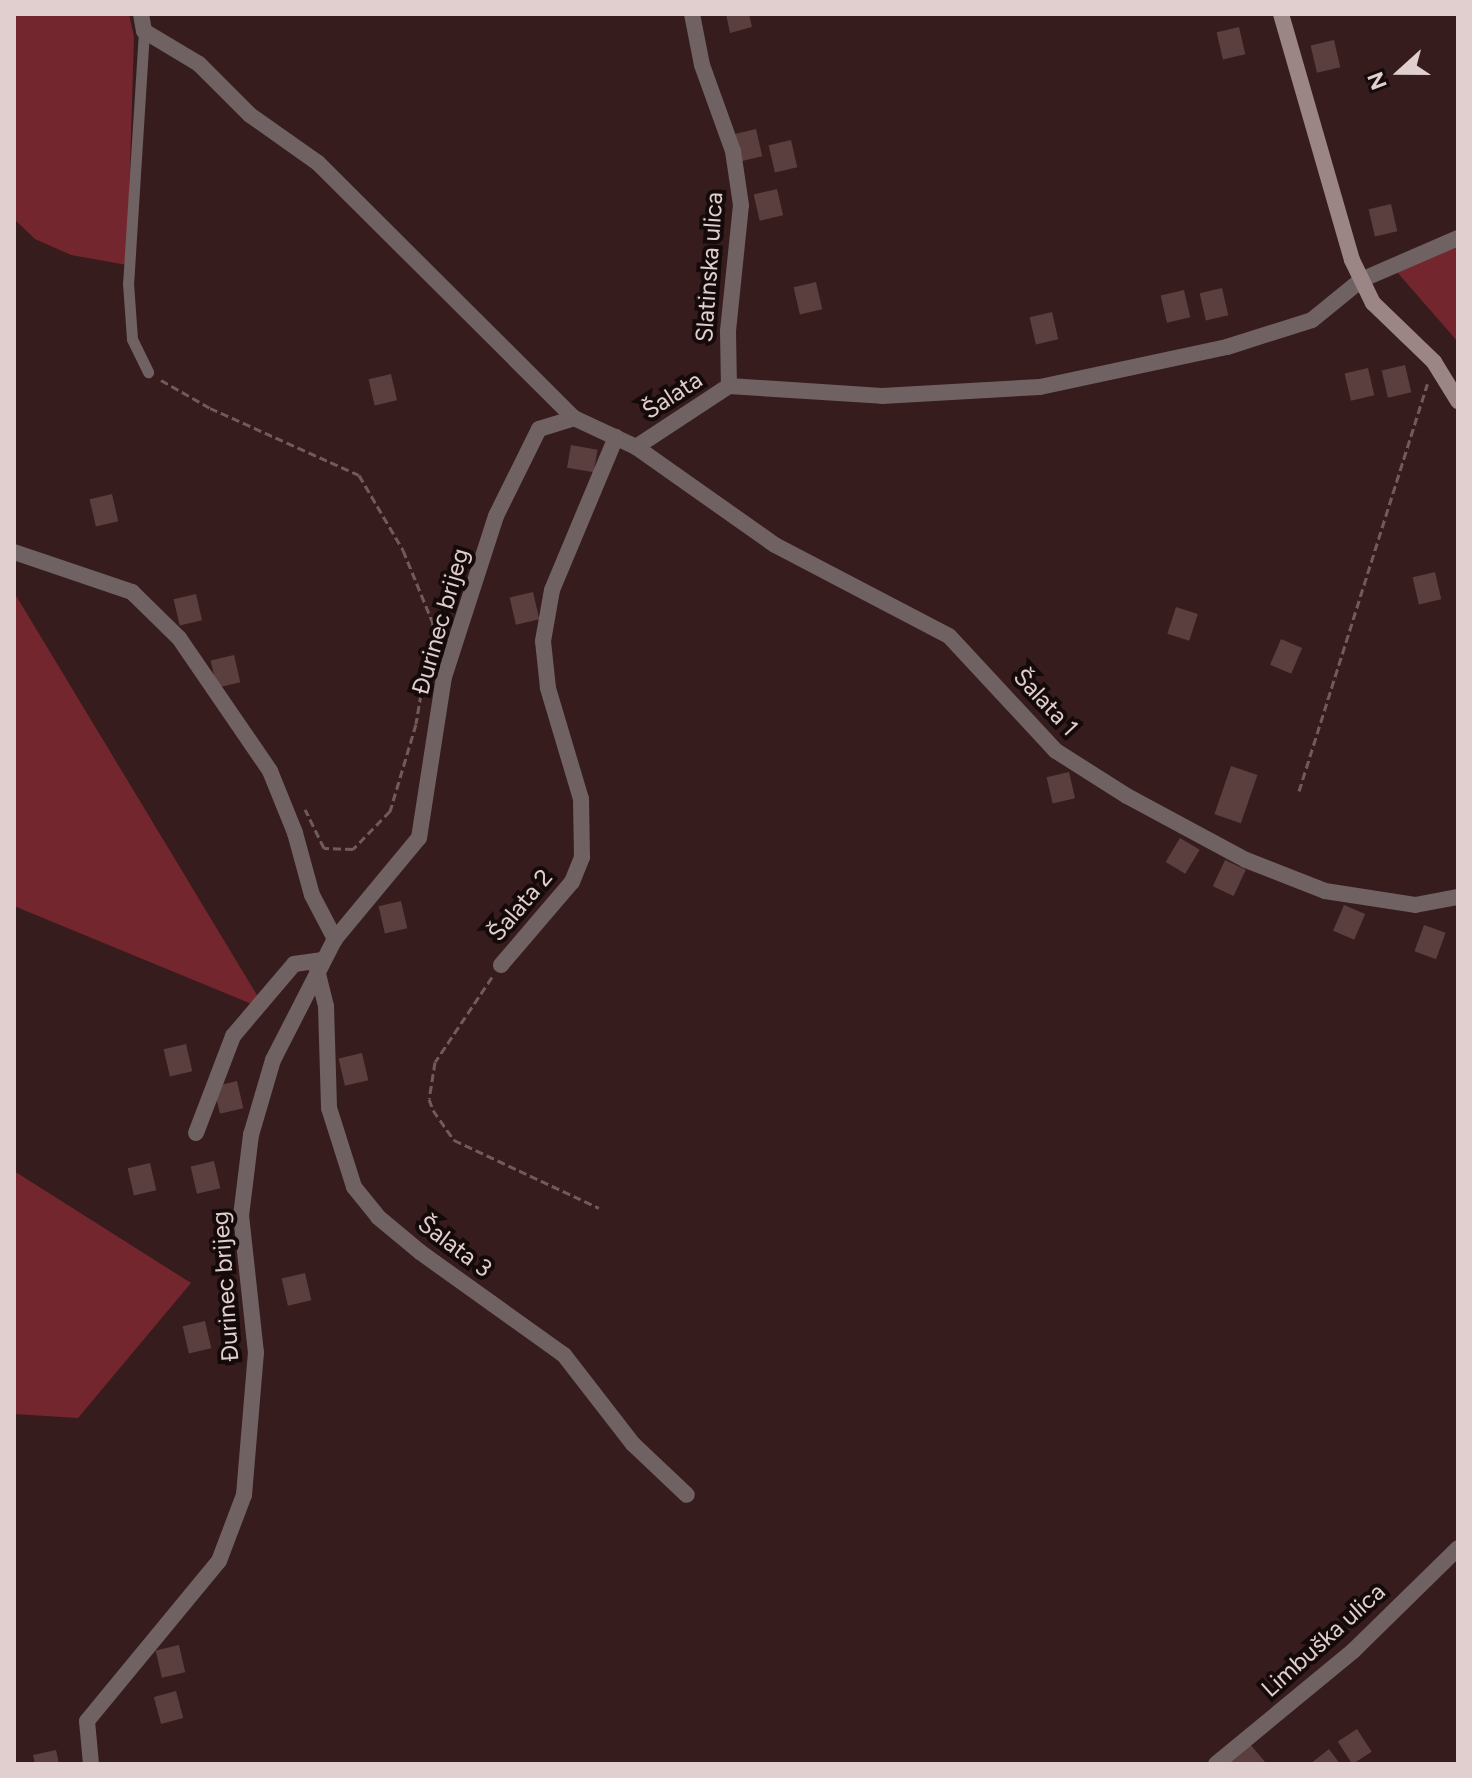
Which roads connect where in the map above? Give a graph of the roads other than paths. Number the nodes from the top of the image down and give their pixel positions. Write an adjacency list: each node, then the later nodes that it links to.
1 (692, 14): 7 (street, Slatinska ulica)
2 (1281, 14): 5 (street)
3 (143, 22): 6 (lane); 9 (street, Šalata)
4 (1458, 238): 5 (street, Šalata)
5 (1361, 280): 7 (street, Šalata); 8 (street)
6 (148, 372)
7 (729, 386): 11 (street, Šalata)
8 (1458, 401)
9 (574, 418): 10 (street, Šalata); 14 (street, Đurinec brijeg)
10 (616, 437): 11 (street, Šalata); 16 (street, Šalata 2)
11 (636, 447): 13 (street, Šalata 1)
12 (14, 552): 14 (street)
13 (1458, 897)
14 (335, 939): 15 (street, Đurinec brijeg)
15 (320, 965): 17 (street); 18 (street, Šalata 3); 20 (street, Đurinec brijeg)
16 (501, 965)
17 (196, 1133)
18 (687, 1495)
19 (1458, 1548): 21 (street, Limbuška ulica)
20 (91, 1764)
21 (1216, 1764)

